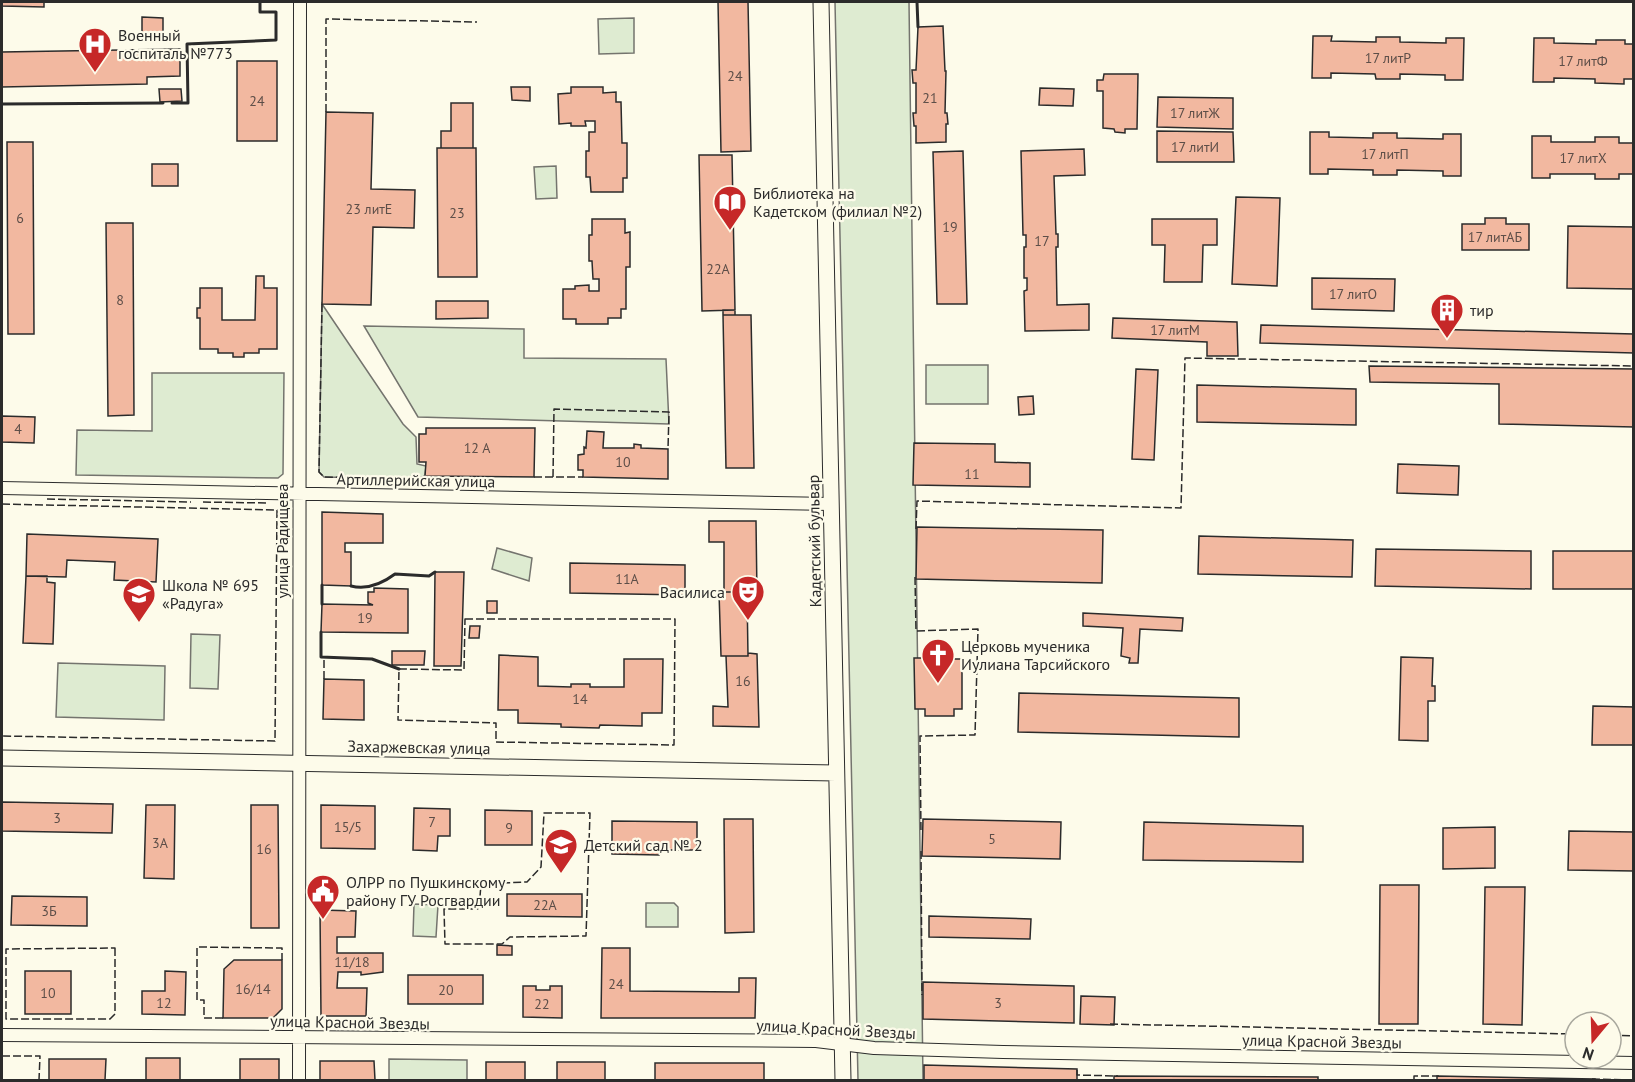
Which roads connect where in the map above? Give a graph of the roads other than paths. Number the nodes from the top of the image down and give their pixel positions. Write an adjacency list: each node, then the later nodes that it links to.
1 (300, 2): 4 (street, улица Радищева)
2 (821, 2): 5 (street, Кадетский бульвар)
3 (2, 488): 4 (street, Артиллерийская улица)
4 (299, 494): 5 (street, Артиллерийская улица); 7 (street, улица Радищева)
5 (831, 504): 8 (street, Кадетский бульвар)
6 (2, 758): 7 (street, Захаржевская улица)
7 (299, 763): 8 (street, Захаржевская улица); 10 (street, улица Радищева)
8 (836, 773): 11 (street, Кадетский бульвар)
9 (2, 1035): 10 (street, улица Красной Звезды)
10 (300, 1038): 11 (street, улица Красной Звезды); 13 (street, улица Радищева)
11 (843, 1045): 12 (street, улица Красной Звезды); 14 (street, Кадетский бульвар)
12 (1634, 1063)
13 (299, 1080)
14 (843, 1080)

